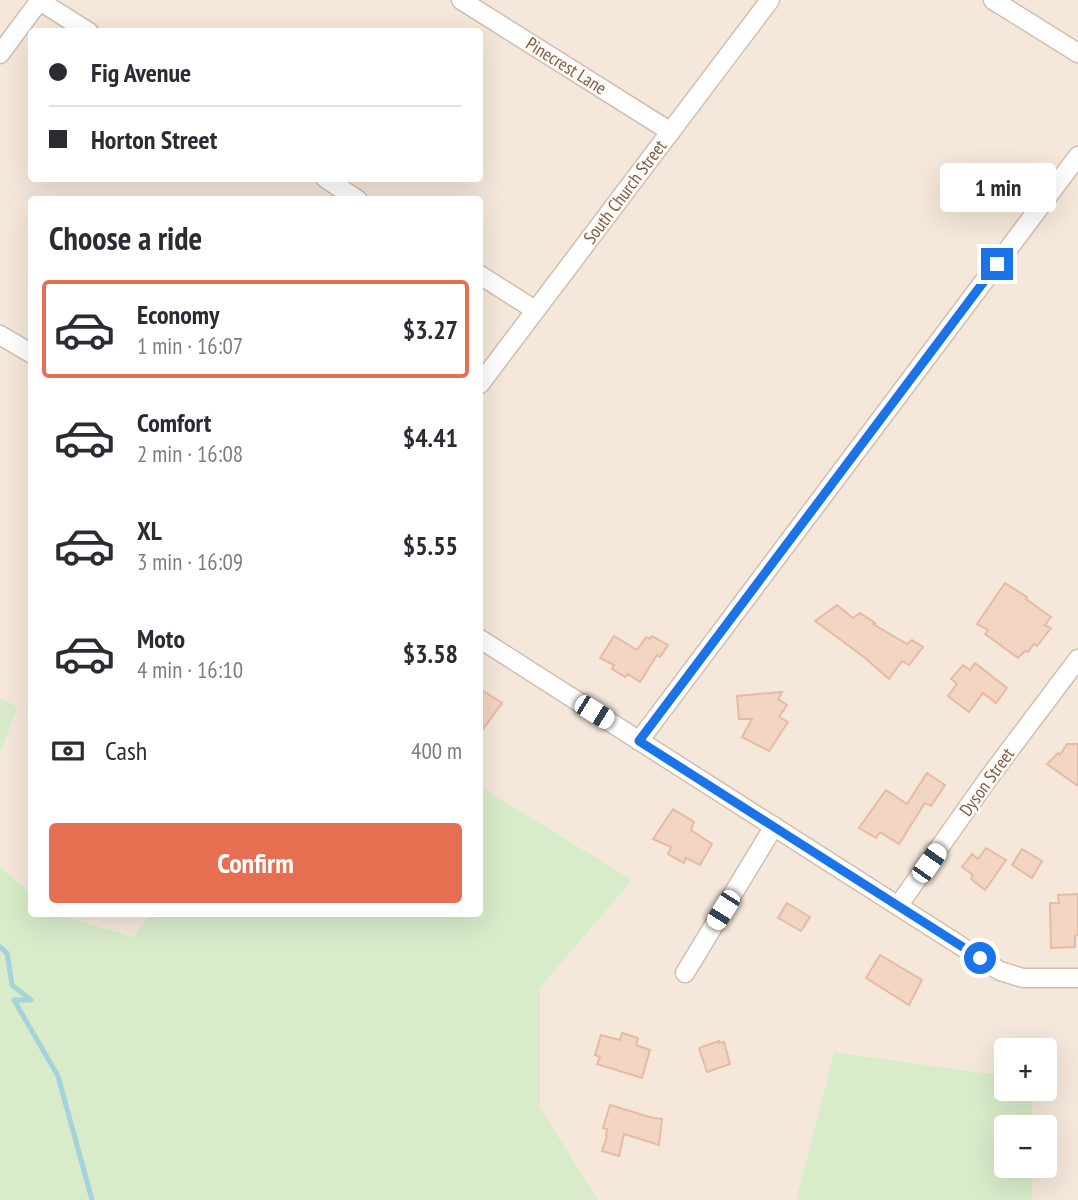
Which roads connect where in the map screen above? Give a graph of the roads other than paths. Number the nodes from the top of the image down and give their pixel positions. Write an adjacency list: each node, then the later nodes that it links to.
1 (39, 0): 5 (street); 7 (street)
2 (461, 0): 8 (street, Pinecrest Lane)
3 (770, 0): 8 (street, South Church Street)
4 (993, 0): 6 (street)
5 (83, 28)
6 (1078, 53)
7 (0, 54)
8 (671, 132): 13 (street, South Church Street)
9 (1078, 156): 19 (street)
10 (331, 182): 11 (street)
11 (352, 196)
12 (483, 277): 13 (street)
13 (535, 310): 16 (street, South Church Street)
14 (0, 335): 15 (street)
15 (28, 352)
16 (483, 380)
17 (483, 641): 19 (street)
18 (1078, 659): 21 (street, Dyson Street)
19 (639, 741): 20 (street)
20 (774, 826): 21 (street); 22 (street)
21 (898, 906): 23 (street)
22 (685, 972)
23 (1078, 978)

